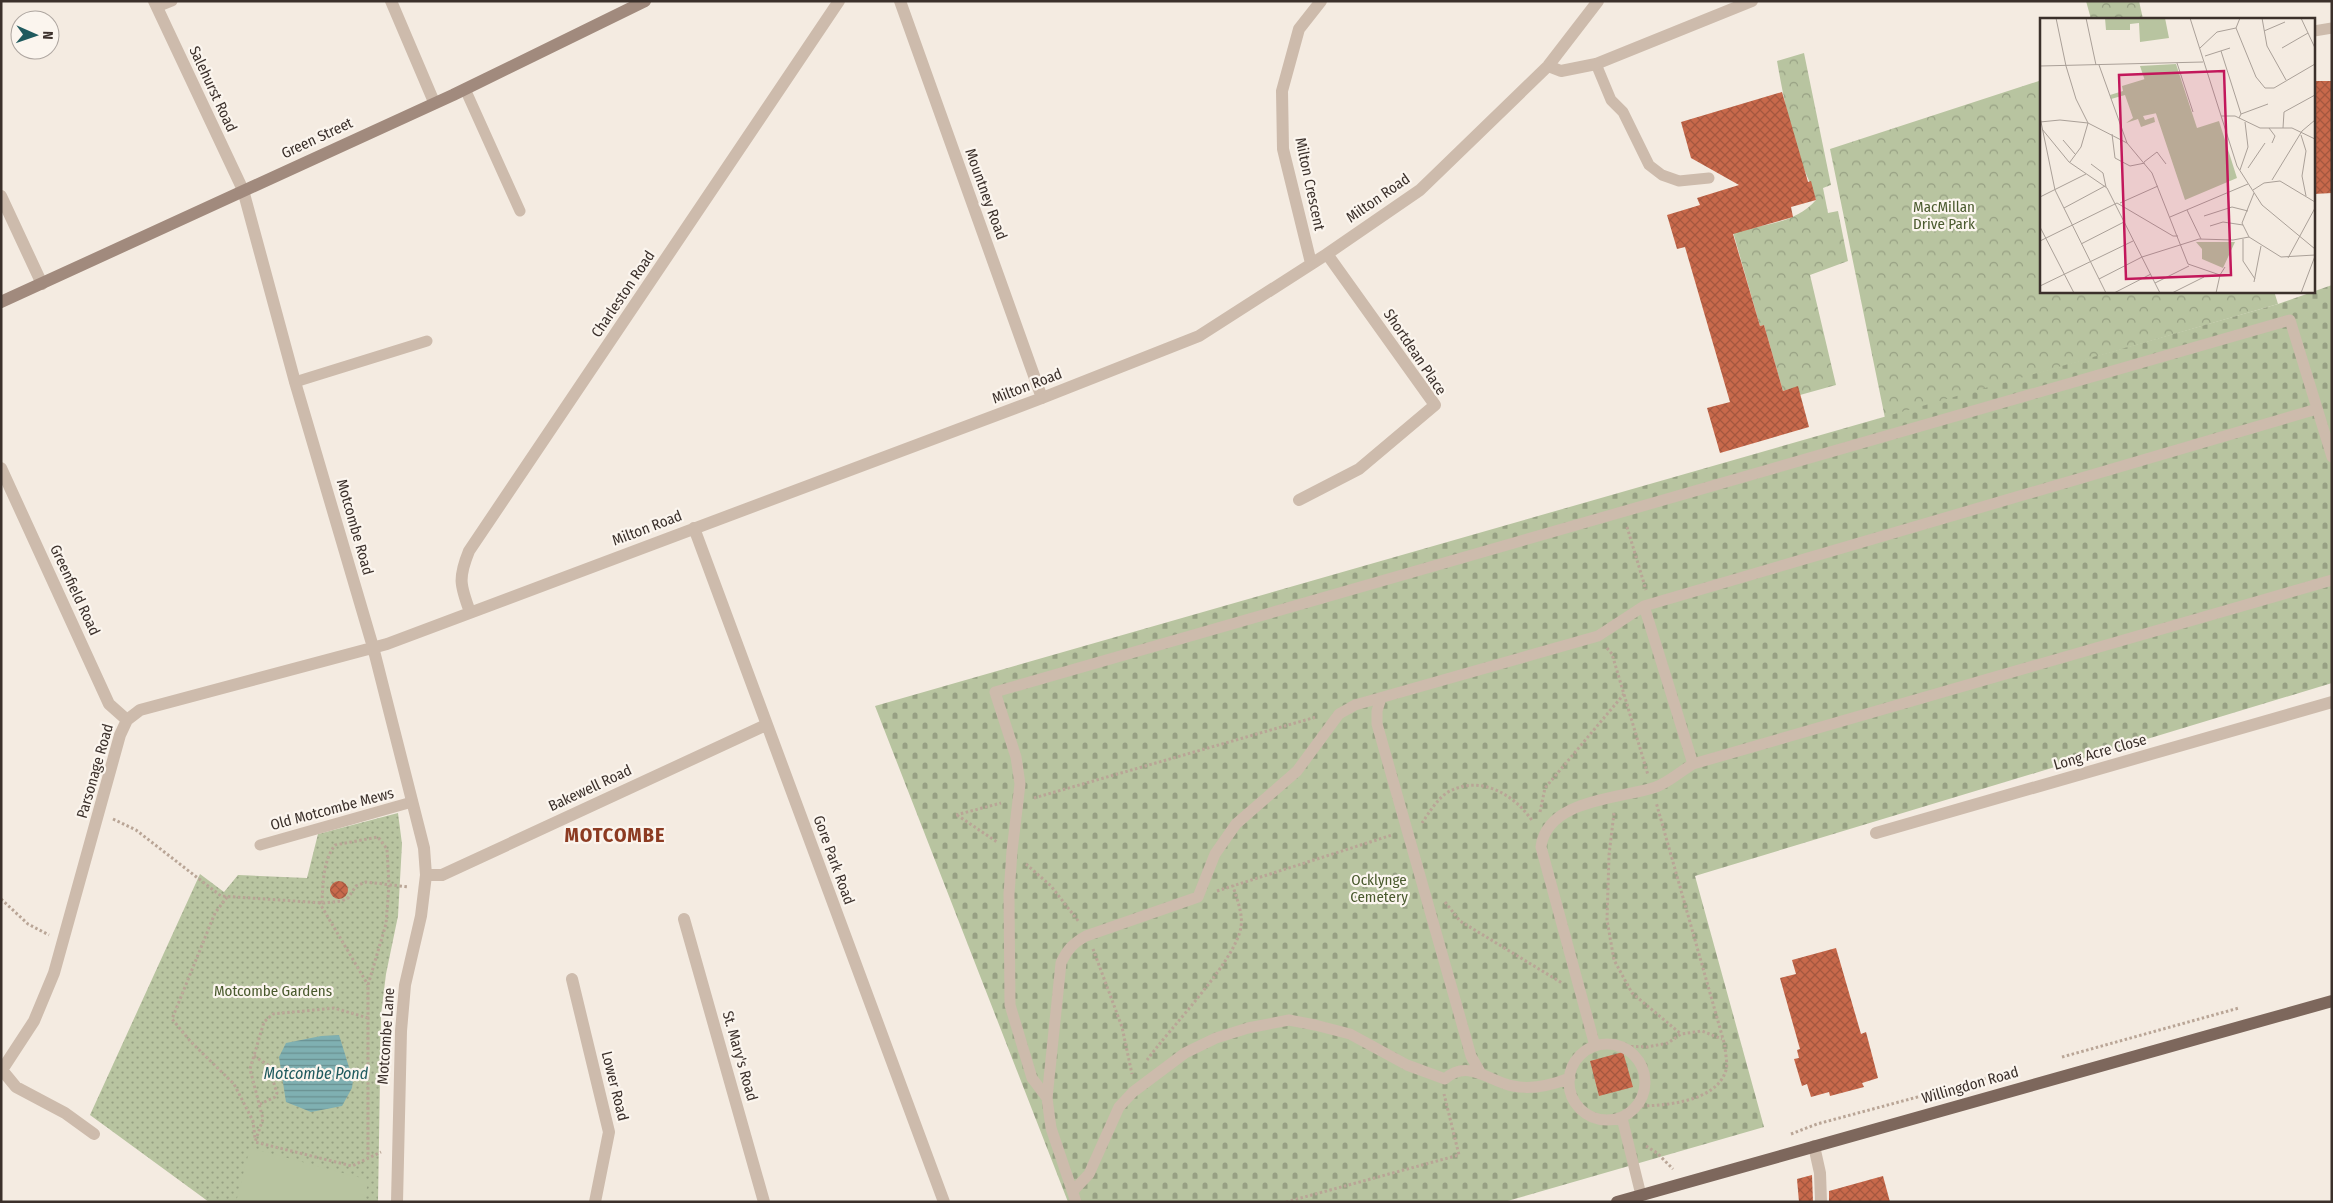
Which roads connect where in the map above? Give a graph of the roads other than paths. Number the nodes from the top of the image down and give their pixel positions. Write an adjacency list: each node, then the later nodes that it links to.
1 (172, 1): 9 (lane)
2 (390, 1): 15 (street)
3 (645, 1): 14 (street, Green Street)
4 (839, 1): 34 (street, Charleston Road)
5 (900, 1): 26 (street, Mountney Road)
6 (1321, 1): 21 (street, Milton Crescent)
7 (1598, 1): 13 (street, Milton Road)
8 (1752, 1): 12 (street)
9 (156, 4): 17 (street, Salehurst Road)
10 (2332, 28): 11 (lane)
11 (2316, 31)
12 (1596, 64): 13 (street); 16 (lane)
13 (1548, 66): 20 (street, Milton Road)
14 (465, 89): 15 (street, Green Street); 19 (lane)
15 (434, 102): 17 (street, Green Street)
16 (1709, 178)
17 (243, 190): 22 (street, Green Street); 25 (street, Motcombe Road)
18 (1, 196): 22 (street)
19 (520, 211)
20 (1327, 254): 21 (street, Milton Road); 30 (street, Shortdean Place)
21 (1311, 263): 26 (street, Milton Road)
22 (42, 284): 23 (street, Green Street)
23 (1, 302)
24 (427, 341): 25 (lane)
25 (295, 382): 35 (street, Motcombe Road)
26 (1042, 398): 31 (street, Milton Road)
27 (2317, 409): 28 (lane); 33 (lane); 52 (lane)
28 (2332, 457)
29 (1, 468): 38 (street, Greenfield Road)
30 (1299, 500)
31 (694, 528): 34 (street, Milton Road); 39 (street, Gore Park Road)
32 (2332, 580): 40 (lane)
33 (1644, 606): 36 (lane); 40 (lane)
34 (470, 612): 35 (street, Milton Road)
35 (373, 647): 38 (street, Parsonage Road); 41 (street, Motcombe Road)
36 (1381, 698): 50 (lane); 52 (lane)
37 (2332, 702): 42 (street, Long Acre Close)
38 (127, 720): 49 (street, Parsonage Road)
39 (766, 725): 44 (street, Bakewell Road); 61 (street, Gore Park Road)
40 (1692, 764): 48 (lane)
41 (412, 802): 43 (lane, Old Motcombe Mews); 44 (street, Motcombe Road)
42 (1876, 833)
43 (260, 844)
44 (426, 875): 58 (street, Motcombe Lane)
45 (684, 919): 60 (street, St. Mary's Road)
46 (572, 979): 59 (street, Lower Road)
47 (2332, 1001): 55 (main road, Willingdon Road)
48 (1595, 1046): 51 (lane); 53 (lane)
49 (2, 1070): 54 (street)
50 (1480, 1072): 51 (lane); 57 (lane)
51 (1570, 1078): 53 (lane)
52 (1047, 1098): 57 (lane)
53 (1622, 1118): 56 (lane)
54 (94, 1134)
55 (1814, 1146): 56 (main road, Willingdon Road); 63 (street)
56 (1642, 1195): 62 (main road, Willingdon Road)
57 (1075, 1197)
58 (397, 1202)
59 (595, 1202)
60 (764, 1202)
61 (944, 1202)
62 (1618, 1202)
63 (1821, 1202)

